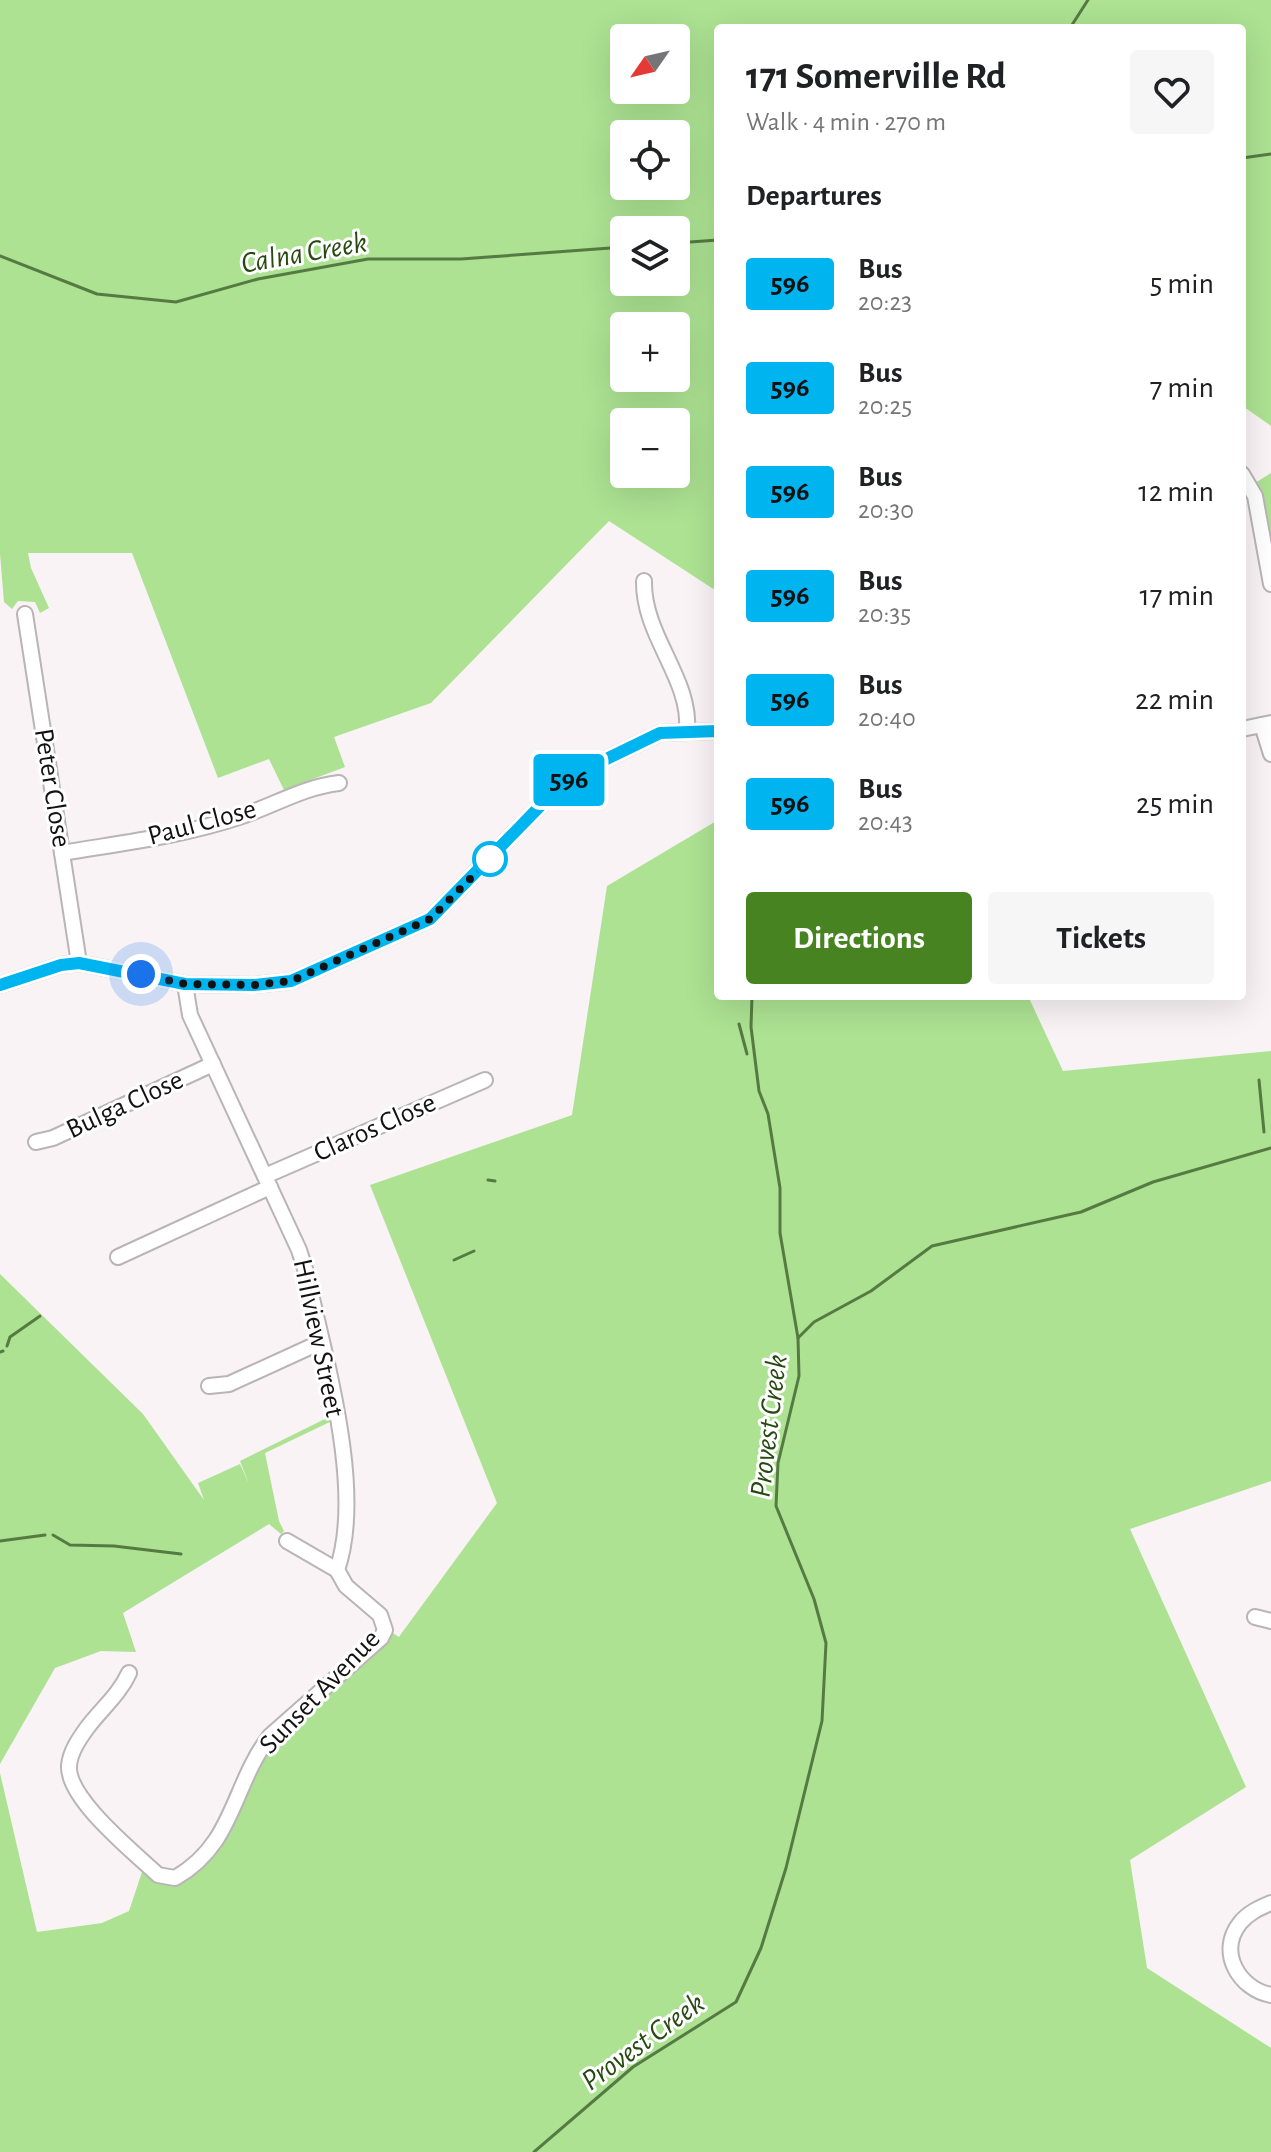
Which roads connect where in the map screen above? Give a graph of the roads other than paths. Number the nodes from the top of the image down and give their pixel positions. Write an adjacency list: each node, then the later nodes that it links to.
1 (1246, 481): 3 (street)
2 (644, 581): 7 (street)
3 (1271, 584)
4 (25, 614): 11 (street, Peter Close)
5 (1266, 724): 6 (street); 9 (street)
6 (1246, 728)
7 (687, 730): 8 (street); 13 (street)
8 (714, 731)
9 (1271, 754)
10 (339, 783): 11 (street, Paul Close)
11 (62, 853): 12 (street, Peter Close)
12 (79, 963): 13 (street); 14 (street)
13 (185, 984): 15 (street, Hillview Street)
14 (0, 985)
15 (213, 1064): 17 (street, Bulga Close); 18 (street, Hillview Street)
16 (485, 1080): 18 (street, Claros Close)
17 (36, 1142)
18 (267, 1182): 19 (street, Claros Close); 20 (street, Hillview Street)
19 (118, 1257)
20 (321, 1342): 21 (street); 23 (street, Hillview Street)
21 (209, 1386)
22 (287, 1541): 23 (street, Sunset Avenue)
23 (337, 1570): 26 (street, Sunset Avenue)
24 (1255, 1617): 25 (street)
25 (1271, 1621)
26 (129, 1673)
27 (1271, 1903): 28 (street)
28 (1271, 1995)

